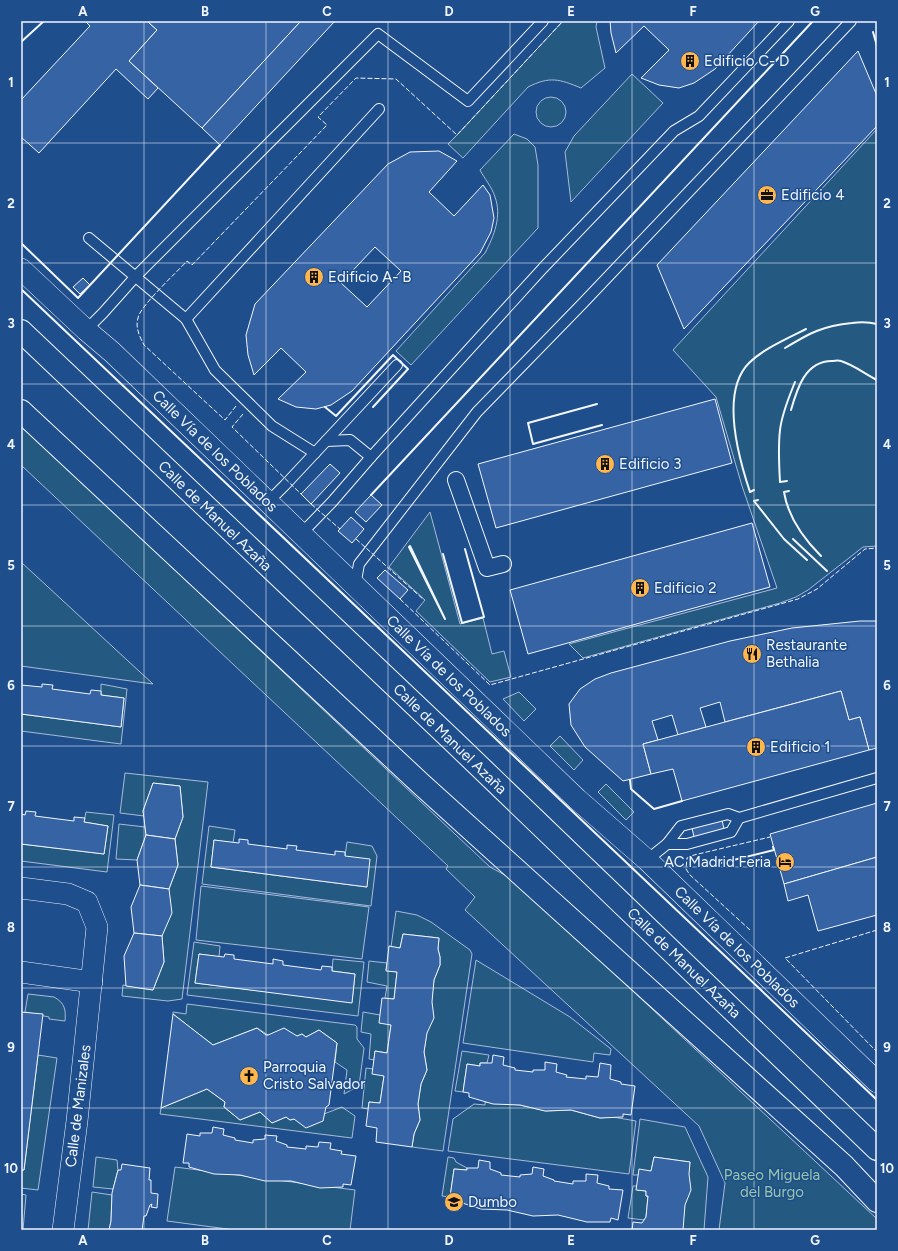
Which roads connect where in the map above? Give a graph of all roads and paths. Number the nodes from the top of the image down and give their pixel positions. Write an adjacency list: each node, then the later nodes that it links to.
1 (543, 21): 7 (lane)
2 (789, 21): 15 (lane)
3 (851, 21): 19 (lane)
4 (379, 110): 8 (lane)
5 (89, 238): 7 (lane)
6 (21, 269): 9 (street, Calle Vía de los Poblados)
7 (136, 276): 8 (lane); 9 (lane)
8 (186, 319): 14 (lane)
9 (86, 330): 17 (street, Calle Vía de los Poblados)
10 (21, 331): 31 (highway, Calle de Manuel Azaña)
11 (397, 365): 13 (lane)
12 (21, 411): 32 (highway)
13 (326, 441): 14 (lane); 15 (lane)
14 (315, 453): 17 (lane)
15 (371, 456): 18 (lane)
16 (456, 480): 20 (street)
17 (268, 502): 18 (street, Calle Vía de los Poblados)
18 (301, 534): 21 (street, Calle Vía de los Poblados)
19 (359, 564): 21 (lane); 22 (lane)
20 (503, 564)
21 (338, 570): 22 (street, Calle Vía de los Poblados)
22 (355, 587): 26 (street, Calle Vía de los Poblados)
23 (877, 778): 24 (lane)
24 (739, 818): 25 (lane); 25 (lane)
25 (667, 844): 26 (lane)
26 (647, 860): 30 (street, Calle Vía de los Poblados)
27 (21, 888): 29 (street, Calle de Manizales)
28 (21, 972): 29 (street)
29 (92, 982): 33 (street, Calle de Manizales)
30 (877, 1082)
31 (877, 1149)
32 (877, 1201)
33 (63, 1230)

